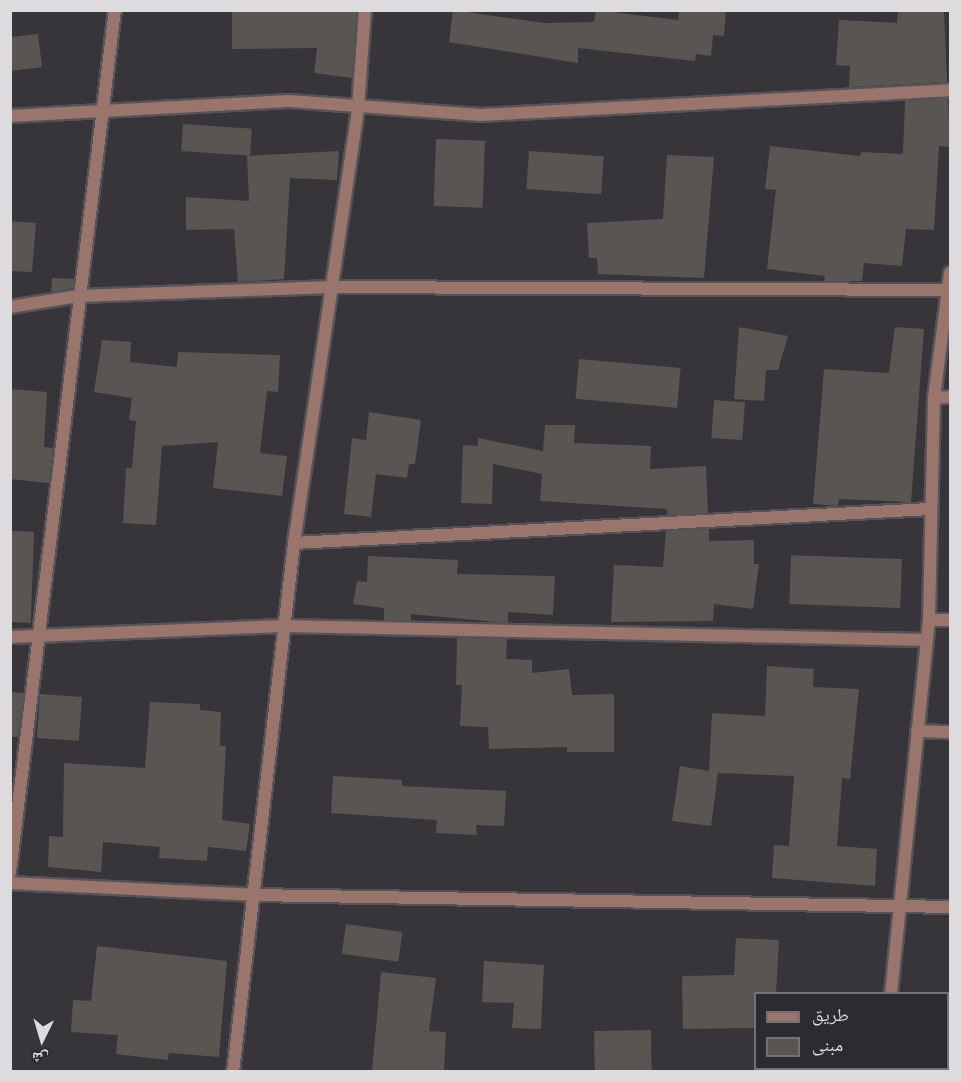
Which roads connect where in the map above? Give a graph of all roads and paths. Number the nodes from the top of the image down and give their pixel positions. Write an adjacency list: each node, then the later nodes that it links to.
1 (115, 10): 5 (street)
2 (365, 10): 4 (street)
3 (951, 90): 4 (street)
4 (358, 108): 5 (street); 8 (street)
5 (105, 109): 6 (street); 10 (street)
6 (10, 116)
7 (951, 273): 9 (street)
8 (333, 287): 9 (street); 10 (street); 15 (street)
9 (950, 290): 13 (street)
10 (78, 296): 11 (street); 20 (street)
11 (10, 307)
12 (951, 397): 13 (street)
13 (934, 398): 14 (street)
14 (929, 509): 15 (street); 16 (street)
15 (294, 543): 18 (street)
16 (929, 620): 17 (street); 21 (street)
17 (951, 620)
18 (285, 626): 20 (street); 21 (street); 26 (street)
19 (10, 637): 20 (street)
20 (42, 637): 24 (street)
21 (926, 640): 22 (street)
22 (917, 731): 23 (street); 27 (street)
23 (951, 732)
24 (10, 872)
25 (10, 883): 26 (street)
26 (252, 895): 27 (street); 30 (street)
27 (898, 907): 28 (street); 29 (street)
28 (951, 907)
29 (891, 992)
30 (233, 1071)

